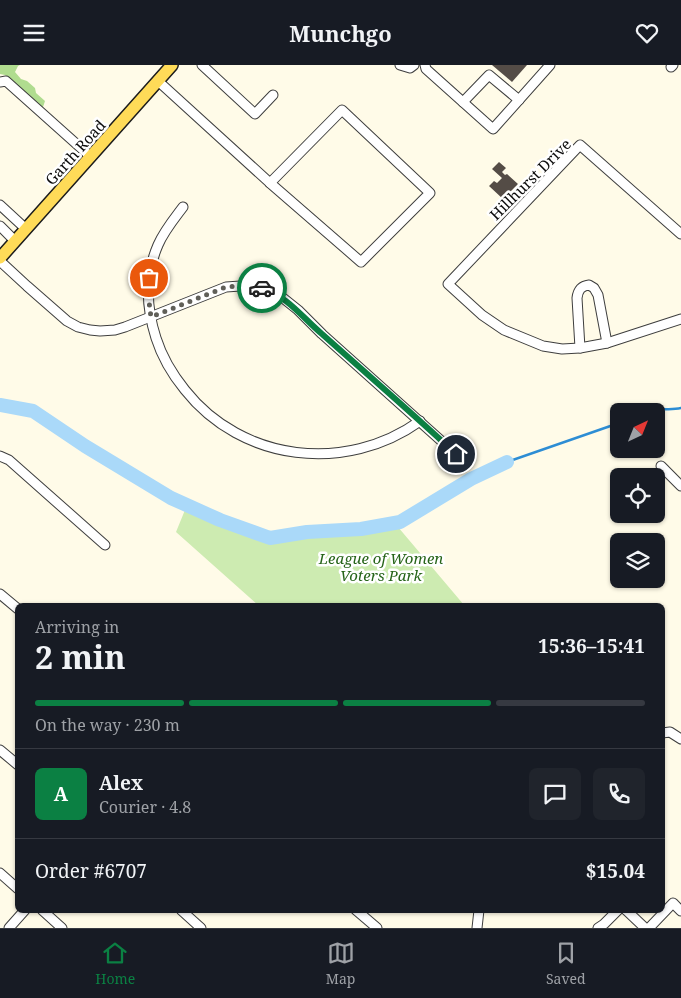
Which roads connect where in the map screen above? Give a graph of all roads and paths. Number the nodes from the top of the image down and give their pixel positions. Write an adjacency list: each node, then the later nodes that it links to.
1 (171, 65): 7 (main road, Garth Road)
2 (202, 65): 9 (street)
3 (400, 65): 4 (street)
4 (414, 65)
5 (425, 65): 11 (street)
6 (550, 65): 10 (street)
7 (158, 81): 12 (main road, Garth Road); 13 (street)
8 (0, 82): 12 (street)
9 (273, 95)
10 (519, 100): 11 (street); 11 (street)
11 (462, 101)
12 (91, 157): 17 (main road, Garth Road)
13 (270, 183): 13 (street)
14 (0, 205): 17 (street)
15 (183, 207): 21 (street)
16 (0, 226): 19 (street)
17 (26, 229): 19 (main road, Garth Road)
18 (681, 234): 24 (street, Hillhurst Drive)
19 (16, 241): 20 (main road, Garth Road)
20 (1, 257): 21 (street)
21 (151, 317): 25 (street); 25 (street)
22 (681, 319): 23 (street)
23 (607, 343): 24 (street); 24 (street)
24 (580, 348)
25 (420, 421): 27 (street)
26 (0, 456): 30 (street)
27 (466, 463)
28 (661, 466): 29 (street)
29 (681, 486)
30 (105, 545)
31 (0, 594): 32 (street)
32 (15, 606)
33 (665, 733): 34 (street)
34 (681, 739)
35 (0, 750): 36 (street)
36 (15, 762)
37 (0, 873): 38 (street)
38 (15, 886)
39 (665, 910): 40 (street)
40 (681, 911)
41 (22, 913): 49 (street)
42 (45, 913): 50 (street)
43 (184, 913): 51 (street)
44 (360, 913): 52 (street)
45 (479, 913): 53 (street)
46 (615, 913): 54 (street)
47 (630, 913): 55 (street)
48 (662, 913): 55 (street)
49 (9, 928)
50 (62, 928)
51 (201, 928)
52 (377, 928)
53 (477, 928)
54 (598, 928)
55 (647, 928)

